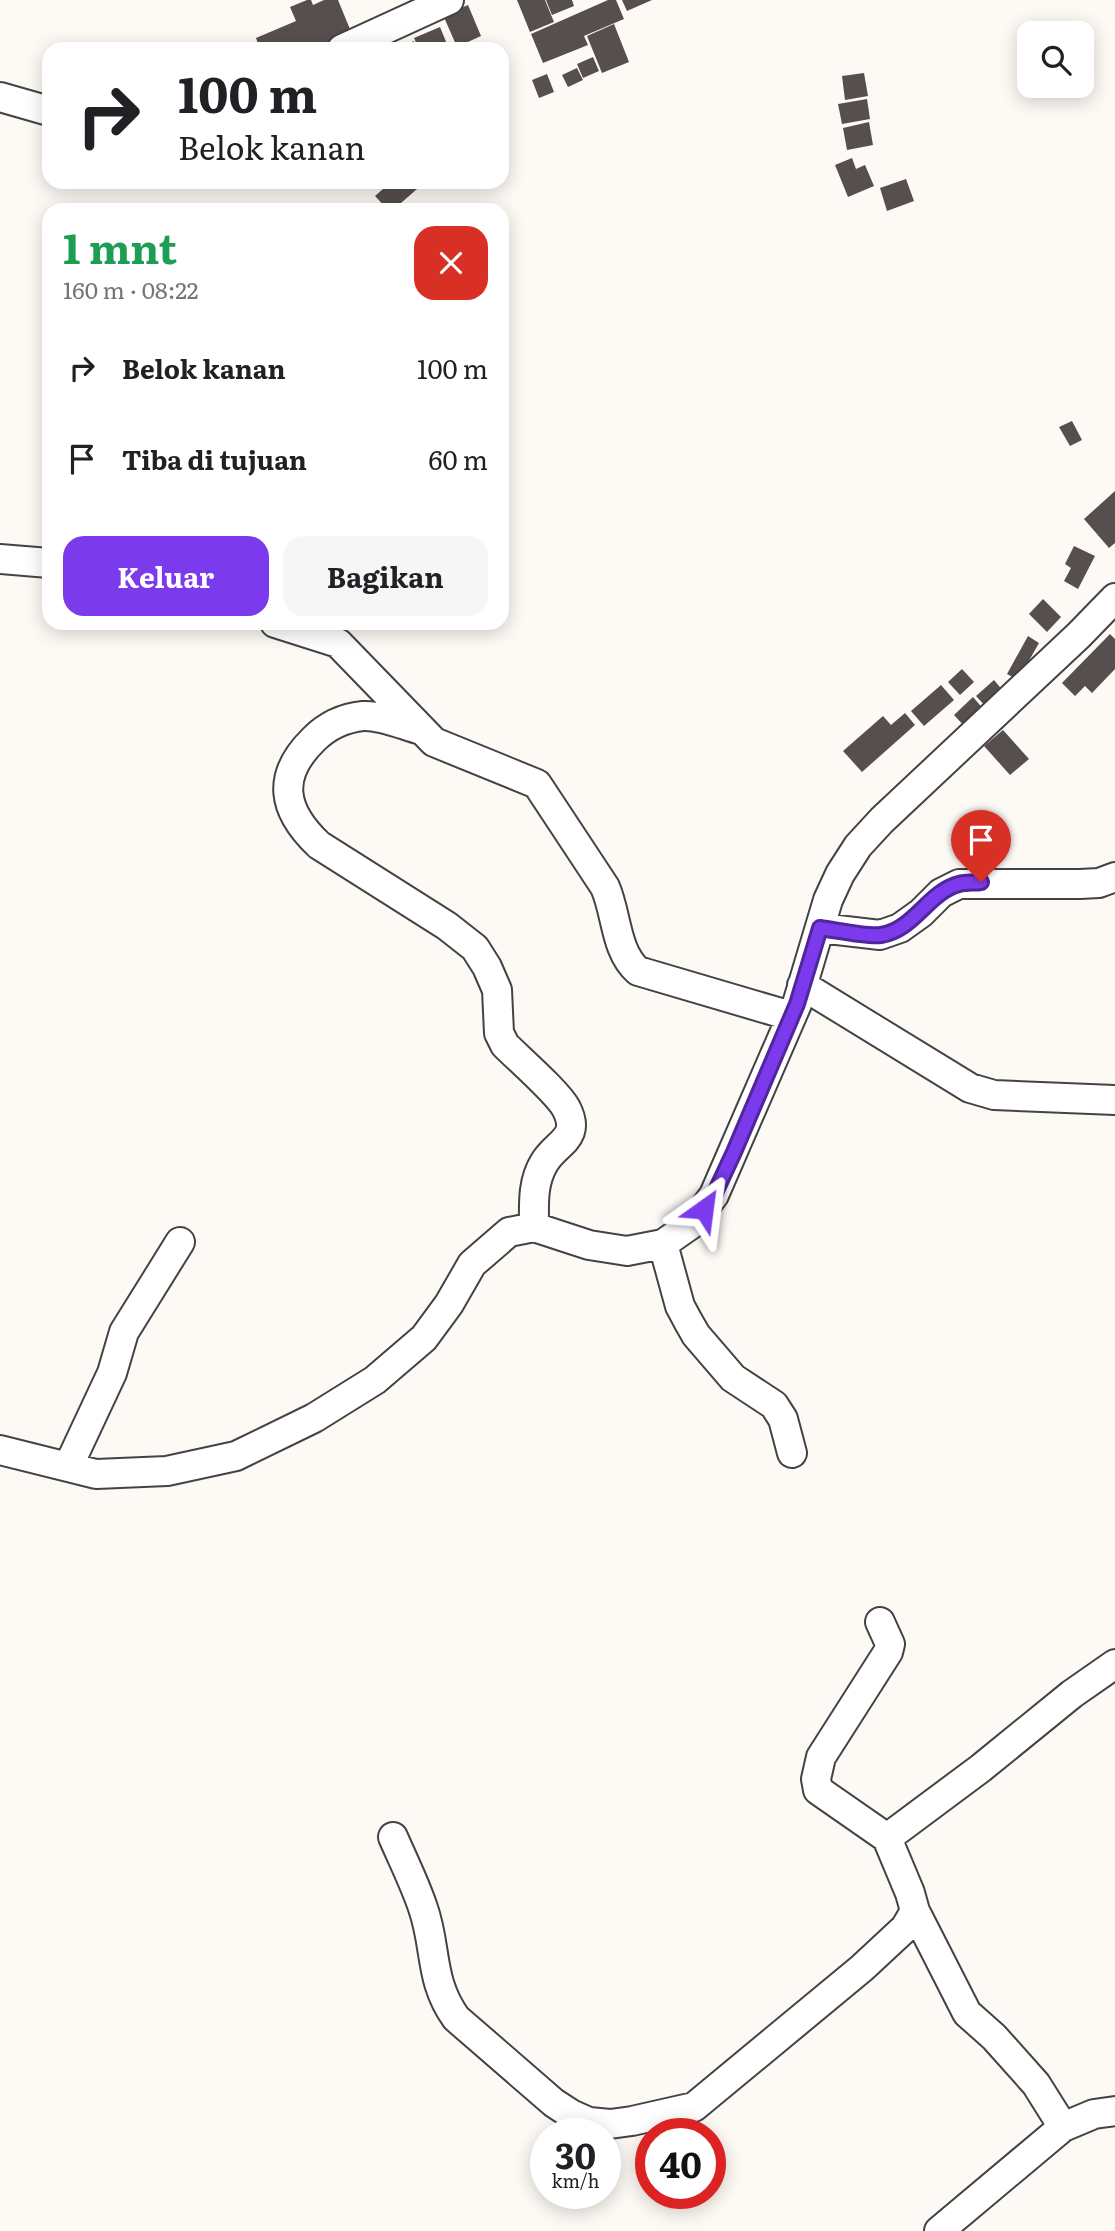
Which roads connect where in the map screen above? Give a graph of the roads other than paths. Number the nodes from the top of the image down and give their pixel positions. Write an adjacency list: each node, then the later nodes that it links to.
1 (449, 0): 2 (street)
2 (357, 42)
3 (0, 97): 4 (street)
4 (42, 109)
5 (0, 559): 6 (street)
6 (42, 562)
7 (1115, 598): 11 (street)
8 (297, 630): 9 (street)
9 (421, 730): 13 (street); 15 (street)
10 (1115, 877): 11 (street)
11 (820, 928): 12 (street)
12 (802, 985): 13 (street); 14 (street)
13 (791, 1016): 17 (street)
14 (1115, 1100)
15 (534, 1227): 17 (street); 20 (street)
16 (180, 1242): 20 (street)
17 (663, 1244): 19 (street)
18 (0, 1450): 20 (street)
19 (792, 1453)
20 (68, 1467)
21 (880, 1622): 24 (street)
22 (1115, 1664): 24 (street)
23 (393, 1837): 25 (street)
24 (887, 1838): 25 (street)
25 (915, 1911): 27 (street)
26 (1115, 2111): 27 (street)
27 (1063, 2127): 28 (street)
28 (939, 2231)

